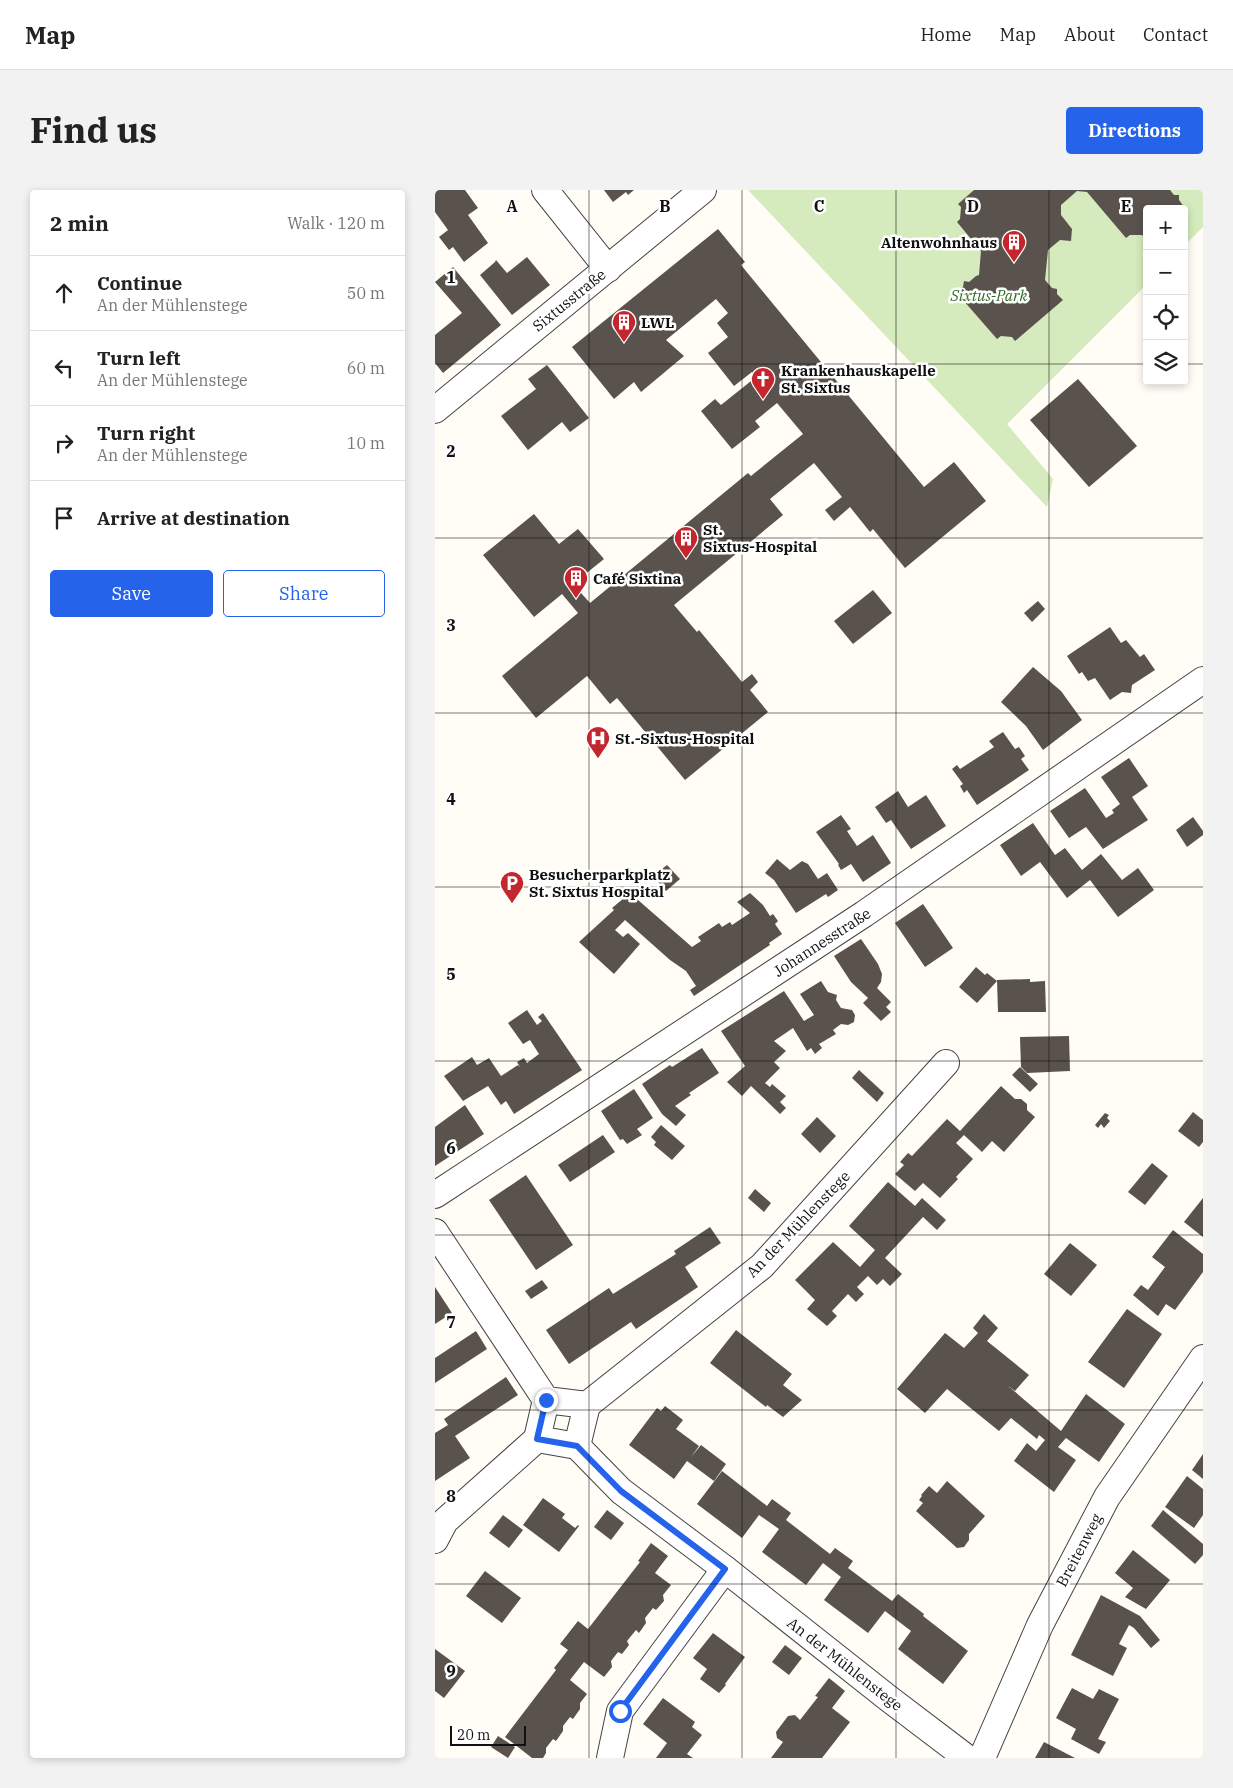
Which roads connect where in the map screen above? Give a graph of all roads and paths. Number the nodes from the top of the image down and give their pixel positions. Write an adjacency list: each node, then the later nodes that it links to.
1 (545, 190): 3 (street)
2 (703, 190): 3 (street, Sixtusstraße)
3 (607, 269): 4 (street, Sixtusstraße)
4 (435, 410)
5 (1203, 680): 7 (street, Johannesstraße)
6 (946, 1063): 11 (street, An der Mühlenstege)
7 (435, 1195)
8 (435, 1232): 10 (street)
9 (1203, 1358): 18 (street, Breitenweg)
10 (546, 1400): 11 (street); 12 (street)
11 (587, 1405): 13 (street)
12 (537, 1439): 13 (street); 14 (street)
13 (577, 1446): 15 (street, An der Mühlenstege)
14 (435, 1540)
15 (725, 1569): 16 (street); 17 (street, An der Mühlenstege)
16 (609, 1758)
17 (967, 1758)
18 (982, 1758)

